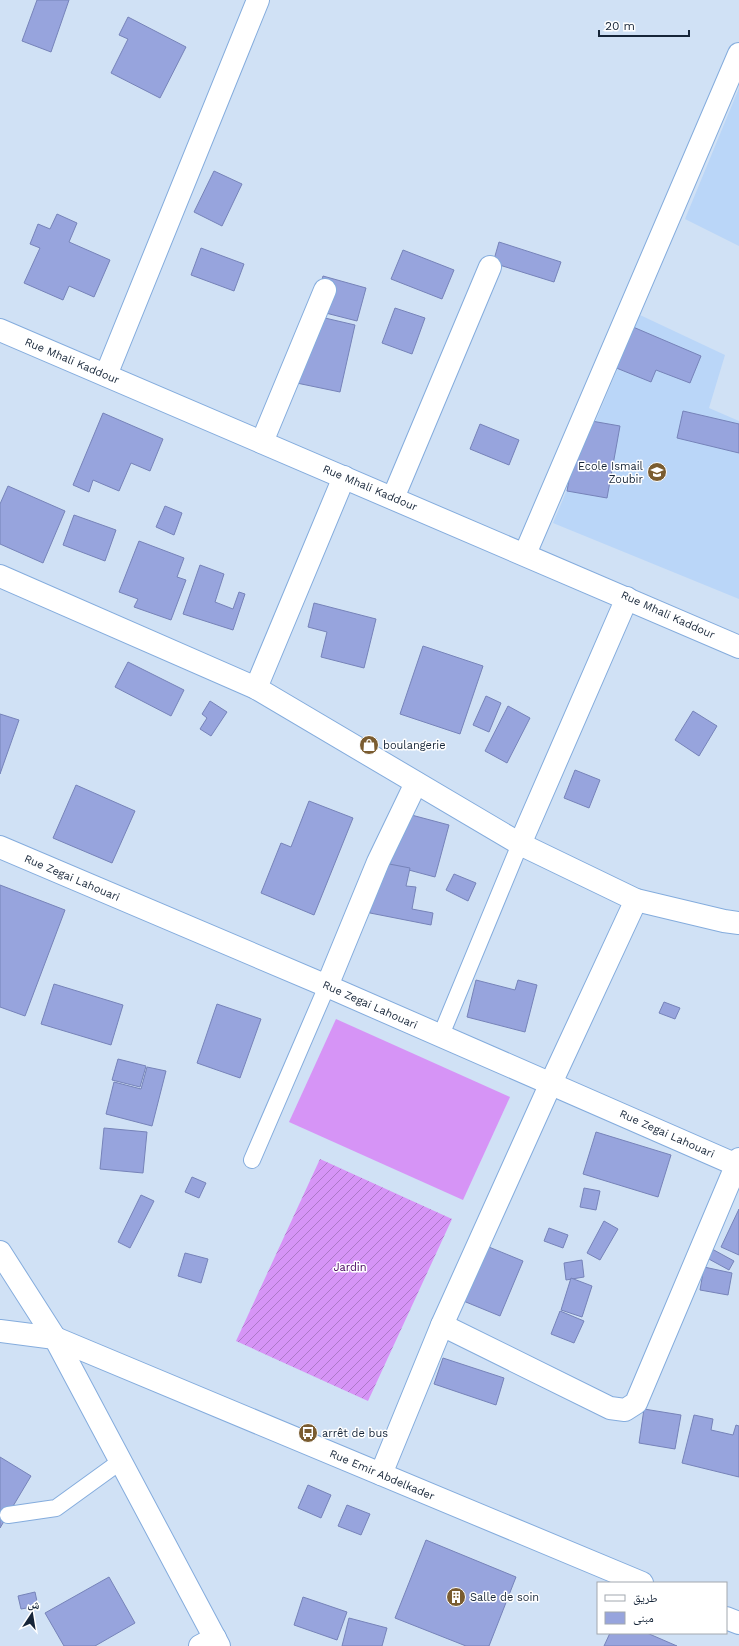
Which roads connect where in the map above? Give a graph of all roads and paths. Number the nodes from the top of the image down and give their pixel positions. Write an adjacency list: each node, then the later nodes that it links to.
1 (258, 0): 6 (street)
2 (739, 54): 10 (street)
3 (490, 267): 9 (street)
4 (325, 290): 7 (street)
5 (0, 330): 6 (street, Rue Mhali Kaddour)
6 (106, 375): 7 (street, Rue Mhali Kaddour)
7 (262, 442): 8 (street, Rue Mhali Kaddour)
8 (344, 477): 9 (street, Rue Mhali Kaddour); 14 (street)
9 (394, 498): 10 (street, Rue Mhali Kaddour)
10 (525, 554): 12 (street, Rue Mhali Kaddour)
11 (0, 576): 14 (street)
12 (627, 598): 13 (street, Rue Mhali Kaddour); 16 (street)
13 (739, 647)
14 (256, 688): 15 (street)
15 (416, 783): 16 (street); 20 (street)
16 (520, 844): 18 (street); 21 (lane)
17 (0, 847): 20 (street, Rue Zegai Lahouari)
18 (636, 900): 19 (street); 22 (street)
19 (739, 923)
20 (327, 986): 21 (street, Rue Zegai Lahouari); 23 (lane)
21 (441, 1035): 22 (street, Rue Zegai Lahouari)
22 (551, 1083): 24 (street, Rue Zegai Lahouari); 26 (street)
23 (252, 1160)
24 (738, 1163): 26 (street)
25 (1, 1251): 28 (street)
26 (442, 1325): 30 (street)
27 (0, 1331): 28 (street, Rue Emir Abdelkader)
28 (55, 1338): 29 (street); 30 (street, Rue Emir Abdelkader)
29 (121, 1461): 31 (lane); 35 (street)
30 (381, 1474): 32 (street, Rue Emir Abdelkader)
31 (8, 1515)
32 (640, 1582)
33 (727, 1618): 34 (street)
34 (739, 1623)
35 (211, 1643)

